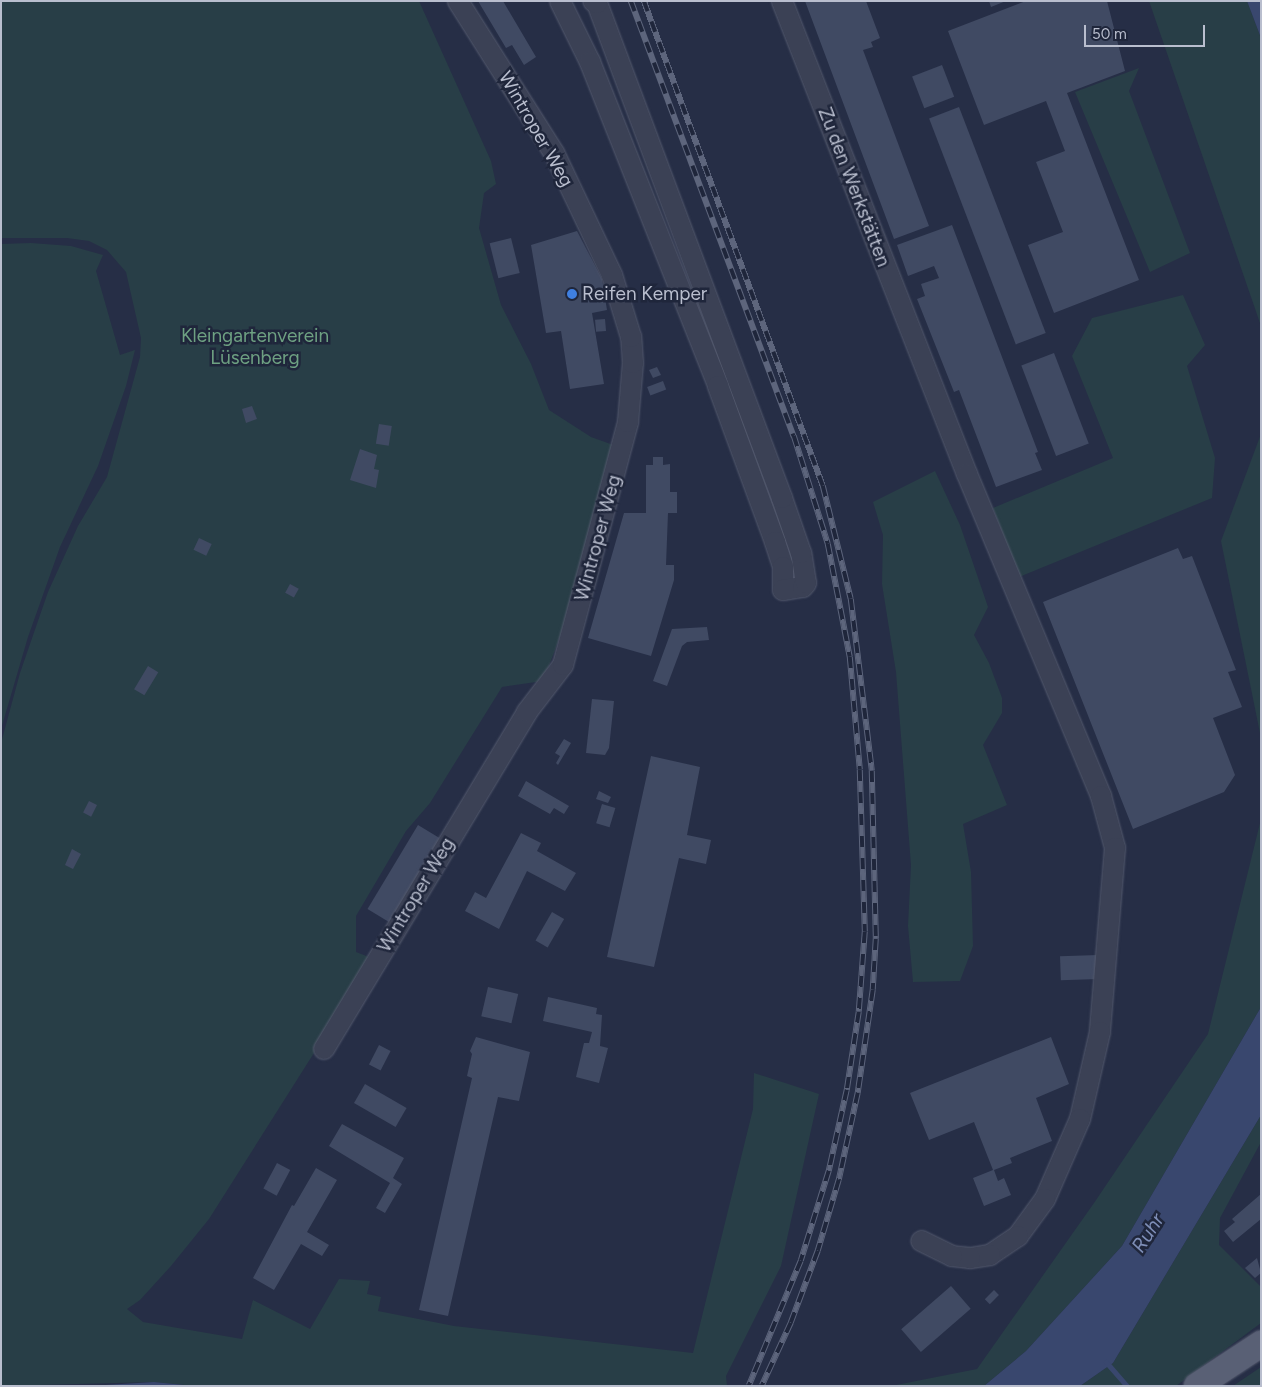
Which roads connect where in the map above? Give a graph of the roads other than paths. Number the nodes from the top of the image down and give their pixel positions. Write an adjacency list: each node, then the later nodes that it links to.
1 (458, 1): 5 (street, Wintroper Weg)
2 (592, 1): 4 (street); 4 (street)
3 (782, 1): 6 (street, Zu den Werkstätten)
4 (563, 6)
5 (324, 1049)
6 (921, 1241)
7 (1261, 1344): 8 (main road)
8 (1197, 1386)

